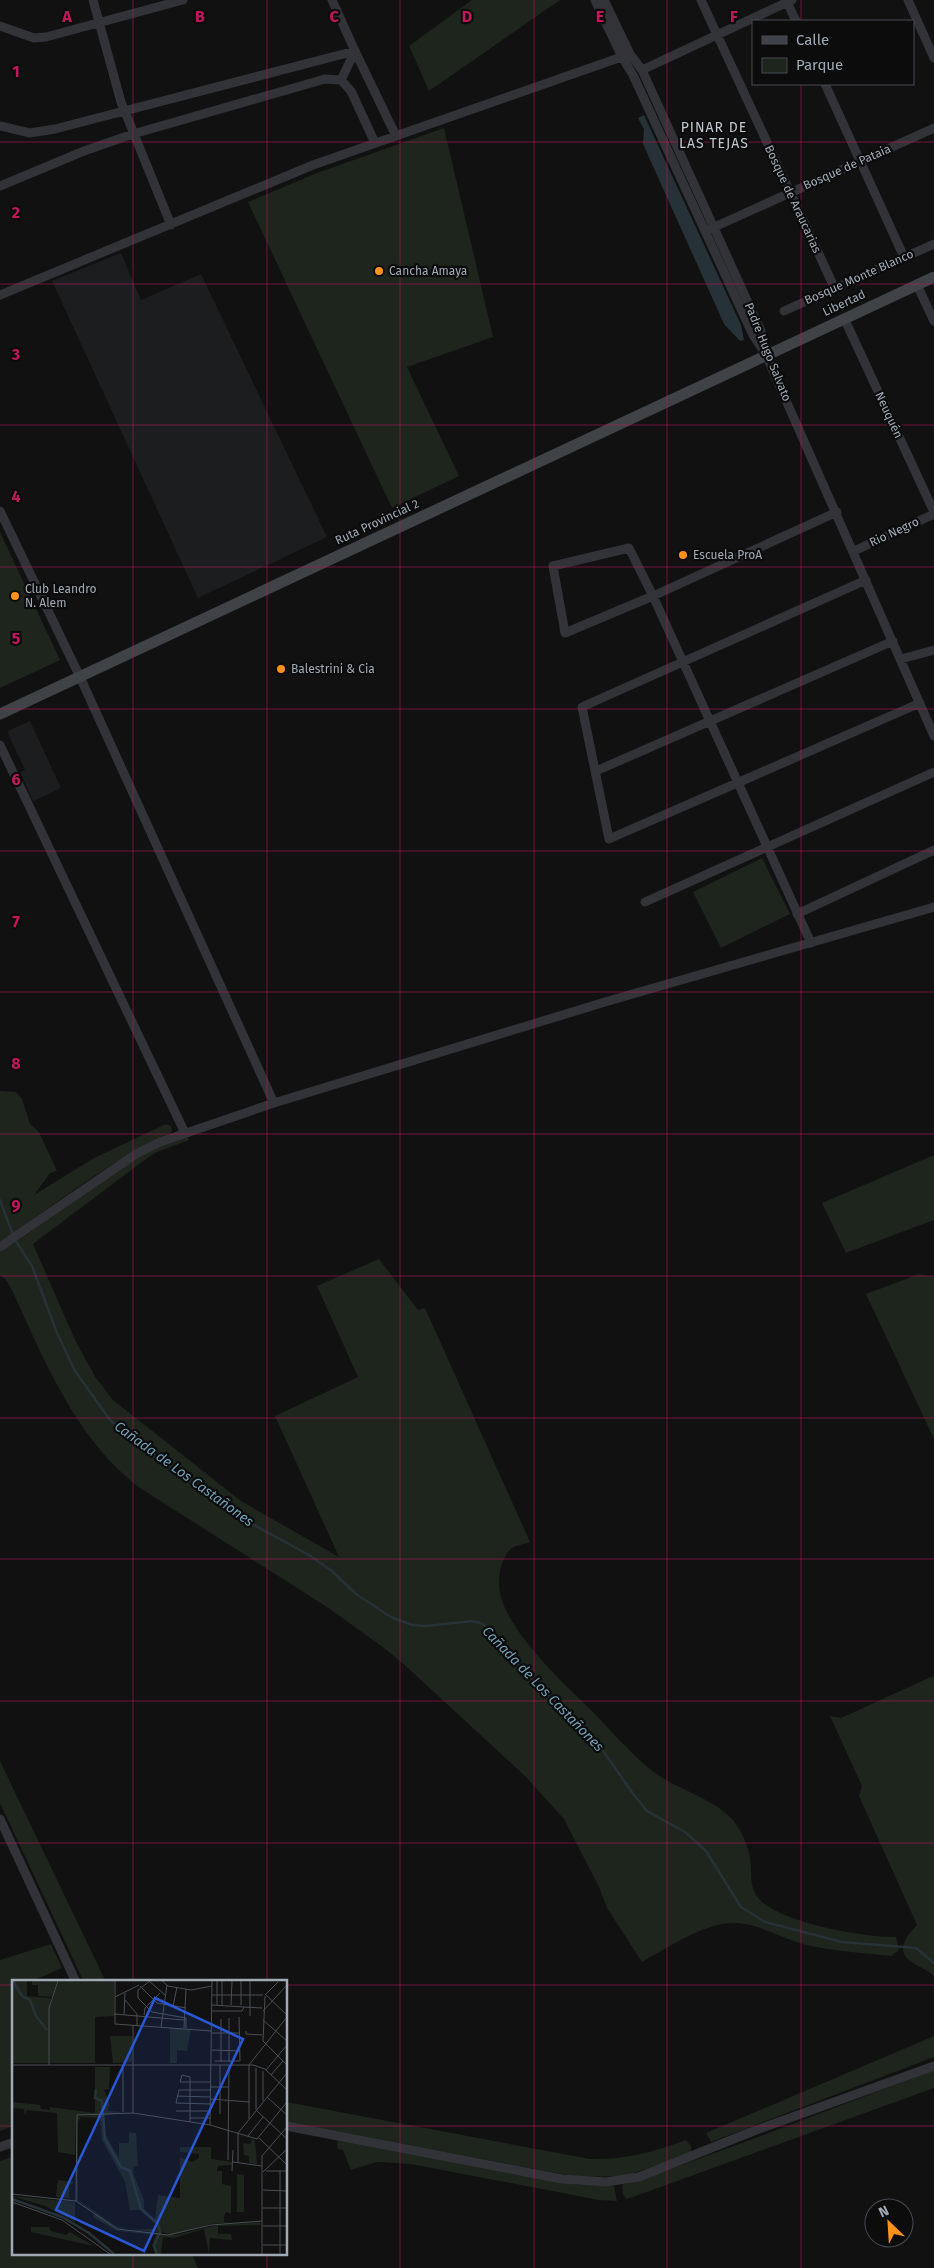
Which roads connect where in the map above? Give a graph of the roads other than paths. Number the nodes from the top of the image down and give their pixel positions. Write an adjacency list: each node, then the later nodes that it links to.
1 (93, 0): 10 (street)
2 (183, 0): 10 (street)
3 (332, 0): 13 (street)
4 (595, 0): 14 (street, Padre Hugo Salvato)
5 (604, 0): 14 (street, Padre Hugo Salvato)
6 (701, 0): 12 (street, Bosque de Araucarias)
7 (908, 0): 15 (street)
8 (788, 1): 9 (street); 12 (street)
9 (796, 20)
10 (100, 23): 11 (street); 19 (street)
11 (0, 26)
12 (717, 35): 16 (street); 27 (street, Bosque de Araucarias)
13 (356, 51): 17 (street); 19 (street); 23 (street)
14 (626, 56): 16 (street, Padre Hugo Salvato); 23 (street); 29 (street, Padre Hugo Salvato)
15 (934, 58)
16 (642, 70): 29 (street, Padre Hugo Salvato)
17 (341, 80): 22 (street); 24 (street)
18 (825, 85): 25 (street)
19 (124, 112): 20 (street); 22 (street)
20 (0, 126)
21 (934, 128): 25 (street, Bosque de Pataia)
22 (133, 134): 26 (street); 28 (street)
23 (396, 136): 24 (street)
24 (375, 143): 28 (street)
25 (860, 161): 27 (street, Bosque de Pataia); 31 (street)
26 (0, 186)
27 (790, 192): 29 (street, Bosque de Pataia); 34 (street, Bosque de Araucarias)
28 (171, 225): 35 (street)
29 (709, 229): 39 (street, Padre Hugo Salvato); 39 (street, Padre Hugo Salvato)
30 (934, 244): 31 (street, Bosque Monte Blanco)
31 (904, 257): 34 (street, Bosque Monte Blanco)
32 (934, 277): 33 (main road, Libertad)
33 (917, 285): 37 (main road, Libertad); 38 (street)
34 (835, 289): 36 (street, Bosque Monte Blanco)
35 (0, 295)
36 (784, 311)
37 (844, 318): 39 (main road, Libertad); 42 (street, Neuquén)
38 (934, 321)
39 (766, 355): 41 (street, Padre Hugo Salvato); 50 (main road, Ruta Provincial 2)
40 (0, 511): 50 (street)
41 (837, 512): 43 (street, Padre Hugo Salvato); 45 (street)
42 (934, 513): 43 (street, Rio Negro)
43 (854, 551): 44 (street, Padre Hugo Salvato)
44 (866, 580): 46 (street, Padre Hugo Salvato); 49 (street)
45 (653, 596): 45 (street); 49 (street)
46 (893, 641): 48 (street, Padre Hugo Salvato); 53 (street)
47 (934, 650): 48 (street)
48 (901, 659): 51 (street, Padre Hugo Salvato)
49 (683, 663): 53 (street); 56 (street)
50 (80, 677): 52 (main road, Ruta Provincial 2); 65 (street)
51 (920, 703): 54 (street, Padre Hugo Salvato); 58 (street)
52 (0, 714)
53 (709, 720): 56 (street); 58 (street)
54 (934, 736)
55 (0, 745): 66 (street)
56 (596, 771): 58 (street)
57 (934, 772): 59 (street)
58 (737, 782): 59 (street)
59 (767, 847): 61 (street); 63 (street)
60 (934, 850): 63 (street)
61 (645, 902)
62 (934, 907): 64 (street)
63 (797, 914): 64 (street)
64 (811, 943): 65 (street)
65 (274, 1103): 66 (street)
66 (185, 1133): 67 (street)
67 (0, 1247)
68 (0, 1819): 69 (street)
69 (75, 1980)
70 (934, 2066): 71 (street)
71 (288, 2126)
72 (12, 2143): 73 (street)
73 (0, 2147)

